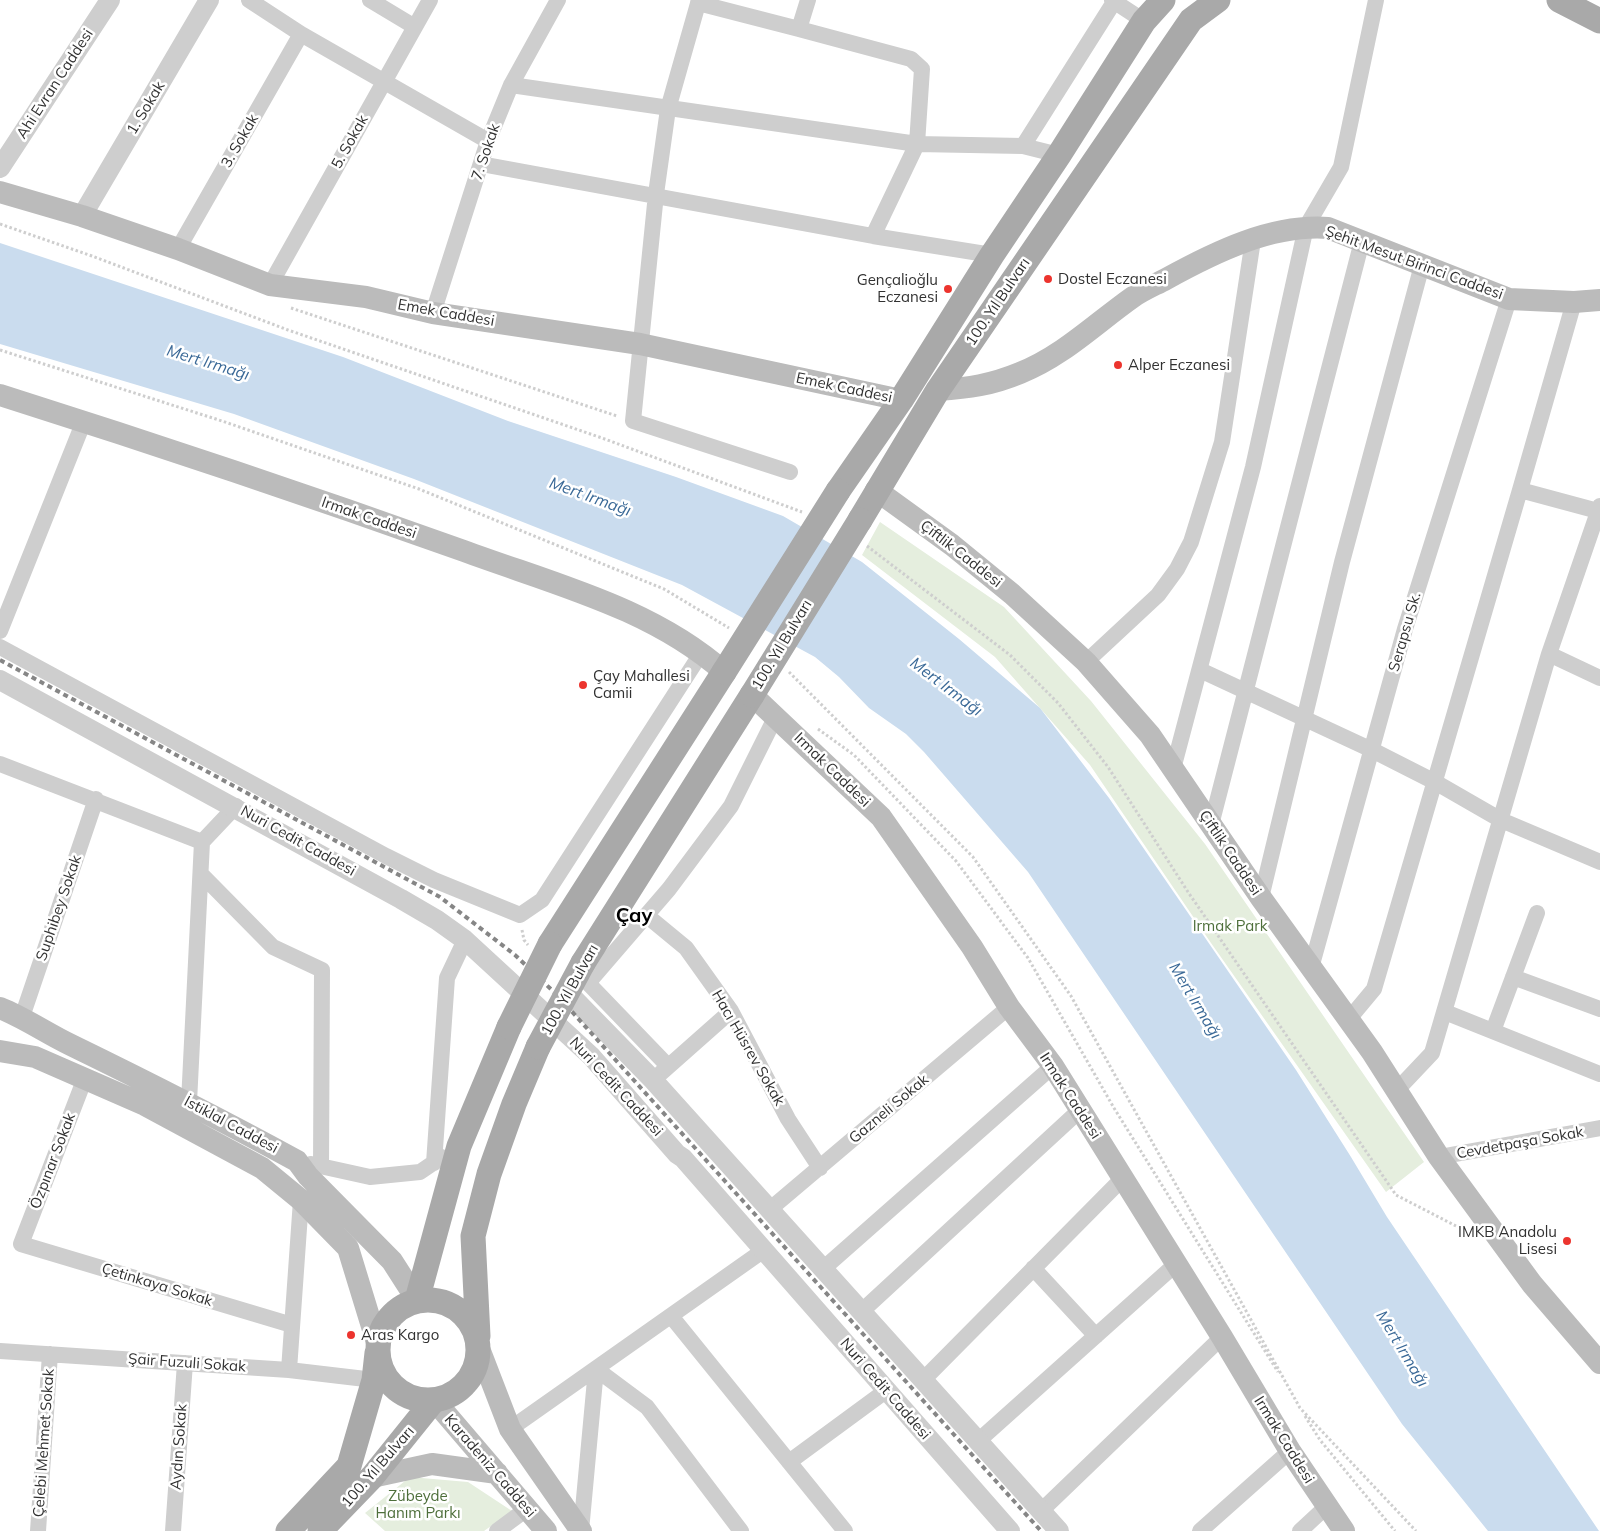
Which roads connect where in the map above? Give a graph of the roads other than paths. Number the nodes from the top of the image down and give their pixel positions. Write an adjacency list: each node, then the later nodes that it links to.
1 (110, 0): 27 (street, Ahi Evran Caddesi)
2 (209, 0): 30 (street, 1. Sokak)
3 (249, 0): 18 (street)
4 (370, 0): 16 (street)
5 (430, 0): 16 (street, 5. Sokak)
6 (558, 0): 20 (street, 7. Sokak)
7 (808, 0): 17 (street)
8 (1163, 0): 14 (main road, 100. Yıl Bulvarı)
9 (1218, 0): 44 (main road, 100. Yıl Bulvarı)
10 (1376, 0): 31 (street)
11 (1558, 0): 15 (main road)
12 (1113, 1): 14 (street); 24 (street)
13 (698, 2): 17 (street); 21 (street)
14 (1144, 21): 25 (main road, 100. Yıl Bulvarı)
15 (1600, 21)
16 (415, 27): 19 (street, 5. Sokak)
17 (799, 29): 23 (street)
18 (301, 34): 19 (street); 35 (street, 3. Sokak)
19 (384, 81): 22 (street); 38 (street, 5. Sokak)
20 (511, 85): 21 (street); 22 (street, 7. Sokak)
21 (668, 109): 23 (street); 29 (street)
22 (488, 142): 26 (street, 7. Sokak)
23 (917, 144): 24 (street); 32 (street)
24 (1023, 146): 25 (street)
25 (1059, 155): 36 (main road, 100. Yıl Bulvarı)
26 (481, 164): 29 (street); 42 (street, 7. Sokak)
27 (0, 168)
28 (0, 192): 30 (main road, Emek Caddesi)
29 (656, 194): 32 (street); 43 (street)
30 (82, 216): 35 (main road, Emek Caddesi)
31 (1306, 227): 33 (main road, Şehit Mesut Birinci Caddesi); 34 (main road, Şehit Mesut Birinci Caddesi); 57 (street)
32 (873, 236): 36 (street)
33 (1253, 240): 44 (main road, Şehit Mesut Birinci Caddesi); 56 (street)
34 (1362, 241): 37 (main road, Şehit Mesut Birinci Caddesi); 61 (street)
35 (178, 249): 38 (main road, Emek Caddesi)
36 (992, 255): 46 (main road, 100. Yıl Bulvarı)
37 (1422, 265): 39 (main road, Şehit Mesut Birinci Caddesi); 64 (street)
38 (270, 285): 42 (main road, Emek Caddesi)
39 (1509, 299): 41 (main road, Şehit Mesut Birinci Caddesi); 65 (street, Serapsu Sk.)
40 (1600, 300): 41 (main road, Şehit Mesut Birinci Caddesi)
41 (1574, 302): 50 (street)
42 (433, 313): 43 (main road, Emek Caddesi)
43 (640, 344): 46 (main road, Emek Caddesi); 48 (street)
44 (938, 390): 49 (main road, 100. Yıl Bulvarı)
45 (0, 395): 47 (main road, Irmak Caddesi)
46 (901, 400): 58 (main road, 100. Yıl Bulvarı, bridge)
47 (84, 421): 52 (street); 54 (main road, Irmak Caddesi)
48 (790, 472)
49 (876, 490): 56 (main road, Çiftlik Caddesi); 62 (main road, 100. Yıl Bulvarı, bridge)
50 (1520, 490): 51 (street); 68 (street)
51 (1599, 509): 55 (street)
52 (0, 631)
53 (0, 647): 54 (street, Nuri Cedit Caddesi)
54 (702, 652): 58 (main road, Irmak Caddesi)
55 (1549, 654): 59 (street); 71 (street)
56 (1086, 662): 67 (main road, Çiftlik Caddesi)
57 (1200, 670): 61 (street); 67 (street)
58 (724, 672): 101 (main road, 100. Yıl Bulvarı, bridge)
59 (1600, 678)
60 (0, 680): 70 (street, Nuri Cedit Caddesi)
61 (1245, 693): 64 (street); 72 (street)
62 (752, 695): 63 (main road, Irmak Caddesi); 122 (main road, 100. Yıl Bulvarı, bridge)
63 (776, 716): 78 (street); 83 (main road, Irmak Caddesi)
64 (1305, 718): 65 (street); 76 (street)
65 (1372, 750): 68 (street); 80 (street, Serapsu Sk.)
66 (0, 764): 69 (street)
67 (1173, 769): 72 (main road, Çiftlik Caddesi)
68 (1435, 782): 71 (street); 89 (street)
69 (96, 799): 73 (street); 88 (street, Suphibey Sokak)
70 (236, 806): 73 (street); 79 (street, Nuri Cedit Caddesi)
71 (1501, 820): 74 (street); 87 (street)
72 (1211, 825): 76 (main road, Çiftlik Caddesi)
73 (202, 842): 75 (street)
74 (1600, 862)
75 (201, 874): 98 (street); 105 (street)
76 (1261, 898): 80 (main road, Çiftlik Caddesi)
77 (1537, 913): 81 (street)
78 (646, 915): 86 (street, Hacı Hüsrev Sokak); 92 (street)
79 (465, 940): 104 (street); 111 (street, Nuri Cedit Caddesi)
80 (1312, 968): 89 (main road, Çiftlik Caddesi)
81 (1513, 977): 85 (street); 90 (street)
82 (574, 1000): 96 (street, Nuri Cedit Caddesi)
83 (1008, 1007): 93 (main road, Irmak Caddesi); 106 (street, Gazneli Sokak)
84 (0, 1008): 88 (main road, İstiklal Caddesi)
85 (1600, 1010)
86 (731, 1011): 92 (street); 106 (street, Hacı Hüsrev Sokak)
87 (1445, 1012): 90 (street); 97 (street)
88 (22, 1017): 98 (main road, İstiklal Caddesi)
89 (1349, 1019): 97 (main road, Çiftlik Caddesi)
90 (1493, 1031): 94 (street)
91 (0, 1051): 95 (main road, İstiklal Caddesi)
92 (668, 1066): 96 (street)
93 (1053, 1066): 99 (main road, Irmak Caddesi); 113 (street)
94 (1600, 1074)
95 (86, 1078): 108 (main road, İstiklal Caddesi); 110 (street, Özpınar Sokak)
96 (652, 1080): 109 (street, Nuri Cedit Caddesi)
97 (1397, 1090): 102 (main road, Çiftlik Caddesi)
98 (189, 1102): 103 (main road, İstiklal Caddesi)
99 (1080, 1110): 107 (main road, Irmak Caddesi); 116 (street)
100 (1600, 1128): 102 (street, Cevdetpaşa Sokak)
101 (459, 1146): 104 (street); 115 (main road, 100. Yıl Bulvarı)
102 (1439, 1157): 126 (main road, Çiftlik Caddesi)
103 (297, 1160): 105 (street); 115 (main road, İstiklal Caddesi)
104 (434, 1163): 105 (street)
105 (321, 1166)
106 (820, 1168): 109 (street, Gazneli Sokak)
107 (1123, 1178): 112 (main road, Irmak Caddesi); 114 (street)
108 (301, 1200): 118 (street); 121 (main road, İstiklal Caddesi)
109 (769, 1210): 113 (street, Nuri Cedit Caddesi)
110 (21, 1244): 118 (street, Çetinkaya Sokak)
111 (764, 1250): 117 (street); 131 (street, Nuri Cedit Caddesi)
112 (1176, 1264): 119 (street); 120 (main road, Irmak Caddesi)
113 (824, 1268): 116 (street, Nuri Cedit Caddesi)
114 (1034, 1268): 119 (street); 129 (street)
115 (417, 1300): 121 (main road); 122 (main road)
116 (862, 1311): 129 (street, Nuri Cedit Caddesi)
117 (671, 1316): 127 (street); 136 (street)
118 (292, 1325): 128 (street)
119 (1096, 1336): 134 (street)
120 (1222, 1337): 135 (main road, Irmak Caddesi); 141 (street)
121 (378, 1346): 130 (main road, 100. Yıl Bulvarı); 132 (main road)
122 (478, 1346): 132 (main road); 133 (main road, Karadeniz Caddesi)
123 (0, 1351): 124 (street, Şair Fuzuli Sokak)
124 (50, 1354): 125 (street, Şair Fuzuli Sokak); 142 (street, Çelebi Mehmet Sokak)
125 (185, 1363): 128 (street, Şair Fuzuli Sokak); 143 (street, Aydın Sokak)
126 (1600, 1363)
127 (596, 1368): 133 (street); 148 (street); 149 (street)
128 (289, 1370): 130 (street, Şair Fuzuli Sokak)
129 (924, 1379): 134 (street, Nuri Cedit Caddesi)
130 (374, 1380): 144 (main road, 100. Yıl Bulvarı)
131 (887, 1390): 136 (street); 151 (street, Nuri Cedit Caddesi)
132 (434, 1400): 137 (main road, Karadeniz Caddesi); 138 (main road, 100. Yıl Bulvarı)
133 (510, 1429): 148 (main road, Karadeniz Caddesi)
134 (977, 1442): 141 (street, Nuri Cedit Caddesi)
135 (1290, 1451): 139 (main road, Irmak Caddesi); 153 (street)
136 (789, 1462): 150 (street)
137 (497, 1473): 138 (main road); 140 (main road, Karadeniz Caddesi)
138 (372, 1478): 145 (main road, 100. Yıl Bulvarı)
139 (1326, 1506): 154 (street); 155 (main road, Irmak Caddesi)
140 (528, 1508): 146 (street); 147 (main road, Karadeniz Caddesi)
141 (1041, 1511): 152 (street, Nuri Cedit Caddesi)
142 (38, 1531)
143 (173, 1531)
144 (288, 1531)
145 (320, 1531)
146 (497, 1531)
147 (546, 1531)
148 (581, 1531)
149 (741, 1531)
150 (845, 1531)
151 (1010, 1531)
152 (1060, 1531)
153 (1200, 1531)
154 (1300, 1531)
155 (1344, 1531)

